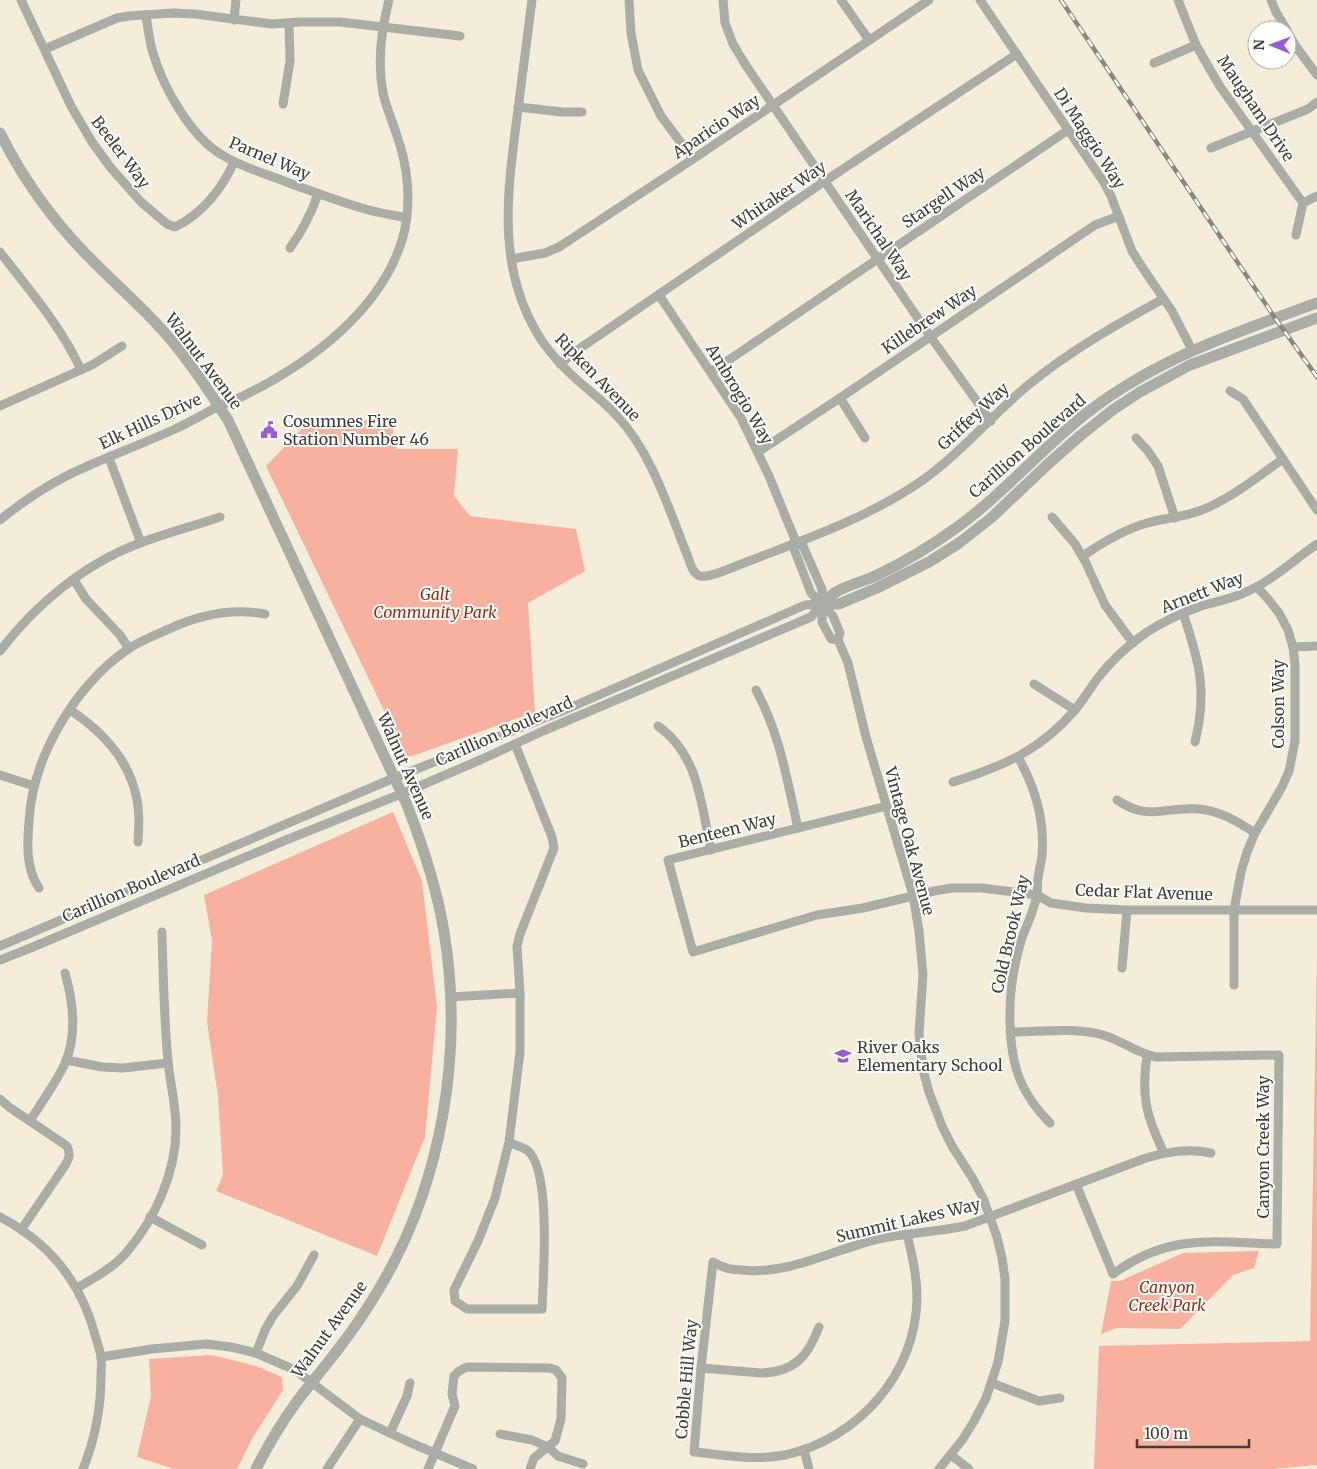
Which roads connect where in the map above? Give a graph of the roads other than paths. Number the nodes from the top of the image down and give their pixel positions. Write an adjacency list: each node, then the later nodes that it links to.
1 (21, 0): 21 (street, Beeler Way)
2 (236, 0): 13 (street)
3 (389, 0): 16 (street, Elk Hills Drive)
4 (532, 0): 28 (street, Ripken Avenue)
5 (629, 0): 34 (street)
6 (723, 0): 27 (street, Marichal Way)
7 (841, 0): 18 (street)
8 (929, 0): 18 (street, Aparicio Way)
9 (980, 0): 22 (street, Di Maggio Way)
10 (1178, 0): 19 (street, Maugham Drive)
11 (1271, 0): 14 (street)
12 (146, 15): 13 (street); 21 (street); 35 (street, Parnel Way)
13 (234, 20): 15 (street)
14 (1281, 20)
15 (289, 23): 16 (street); 26 (street)
16 (383, 26): 17 (street); 41 (street, Elk Hills Drive)
17 (460, 36)
18 (869, 40): 27 (street, Aparicio Way)
19 (1196, 45): 23 (street); 31 (street, Maugham Drive)
20 (1297, 48): 24 (street)
21 (45, 49): 35 (street, Beeler Way)
22 (1016, 54): 30 (street, Di Maggio Way); 36 (street, Whitaker Way)
23 (1154, 63)
24 (1317, 74)
25 (1317, 102): 31 (street)
26 (283, 104)
27 (773, 106): 34 (street, Aparicio Way); 36 (street, Marichal Way)
28 (518, 107): 29 (street); 45 (street, Ripken Avenue)
29 (582, 112)
30 (1068, 130): 40 (street, Di Maggio Way); 46 (street, Stargell Way)
31 (1252, 131): 33 (street); 39 (street, Maugham Drive)
32 (0, 133): 60 (street, Walnut Avenue)
33 (1211, 148)
34 (693, 159): 45 (street, Aparicio Way)
35 (234, 162): 37 (street, Parnel Way)
36 (825, 182): 46 (street, Marichal Way); 47 (street, Whitaker Way)
37 (318, 194): 41 (street, Parnel Way); 43 (street)
38 (1317, 196): 39 (street)
39 (1303, 203): 42 (street)
40 (1119, 216): 48 (street, Di Maggio Way); 51 (street, Killebrew Way)
41 (406, 218): 60 (street, Elk Hills Drive)
42 (1296, 235)
43 (290, 248)
44 (0, 252): 55 (street)
45 (511, 259): 54 (street, Ripken Avenue)
46 (878, 260): 51 (street, Marichal Way); 56 (street, Stargell Way)
47 (659, 296): 54 (street, Whitaker Way); 56 (street, Ambrogio Way)
48 (1163, 299): 53 (street, Di Maggio Way); 61 (street, Griffey Way)
49 (1317, 303): 53 (street, Carillion Boulevard)
50 (1317, 318): 78 (street, Carillion Boulevard)
51 (930, 336): 58 (street, Killebrew Way); 61 (street, Marichal Way)
52 (122, 346): 55 (street)
53 (1192, 350): 78 (street, Carillion Boulevard)
54 (560, 364): 72 (street, Ripken Avenue)
55 (82, 370): 59 (street)
56 (711, 372): 64 (street, Ambrogio Way)
57 (1230, 391): 66 (street)
58 (840, 398): 62 (street); 64 (street, Killebrew Way)
59 (0, 406)
60 (219, 406): 65 (street, Elk Hills Drive); 95 (street, Walnut Avenue)
61 (990, 421): 72 (street, Griffey Way)
62 (865, 438)
63 (1136, 438): 70 (street)
64 (758, 452): 72 (street, Ambrogio Way)
65 (109, 458): 71 (street, Elk Hills Drive); 73 (street)
66 (1283, 459): 67 (street); 70 (street)
67 (1317, 510)
68 (220, 517): 73 (street)
69 (1052, 517): 75 (street)
70 (1175, 518): 75 (street)
71 (0, 520)
72 (796, 542): 78 (street, Ambrogio Way)
73 (141, 543): 76 (street)
74 (1317, 544): 77 (street, Arnett Way)
75 (1083, 556): 81 (street)
76 (74, 580): 84 (street); 85 (street)
77 (1256, 587): 79 (street, Arnett Way); 83 (street, Colson Way)
78 (822, 604): 92 (street, Carillion Boulevard); 95 (street, Carillion Boulevard); 100 (street, Vintage Oak Avenue)
79 (1183, 613): 81 (street, Arnett Way); 91 (street)
80 (265, 614): 84 (street)
81 (1133, 643): 89 (street, Arnett Way)
82 (1317, 646): 83 (street)
83 (1293, 647): 102 (street, Colson Way)
84 (129, 649): 88 (street)
85 (0, 651)
86 (1034, 684): 89 (street)
87 (756, 690): 101 (street)
88 (70, 710): 97 (street); 103 (street)
89 (1075, 710): 93 (street, Arnett Way)
90 (658, 726): 104 (street)
91 (1195, 742)
92 (515, 744): 98 (street, Carillion Boulevard); 118 (street)
93 (1018, 757): 96 (street, Arnett Way); 107 (street, Cold Brook Way)
94 (0, 775): 97 (street)
95 (394, 778): 98 (street, Walnut Avenue); 112 (street, Carillion Boulevard)
96 (953, 782)
97 (34, 786): 105 (street)
98 (401, 794): 114 (street, Carillion Boulevard); 119 (street, Walnut Avenue)
99 (1116, 800): 102 (street)
100 (886, 806): 101 (street, Benteen Way); 106 (street, Vintage Oak Avenue)
101 (798, 828): 104 (street, Benteen Way)
102 (1255, 833): 109 (street, Colson Way)
103 (138, 842)
104 (711, 850): 113 (street, Benteen Way)
105 (39, 888)
106 (912, 895): 107 (street, Cedar Flat Avenue); 113 (street, Cedar Flat Avenue); 131 (street, Vintage Oak Avenue)
107 (1038, 895): 108 (street, Cedar Flat Avenue); 120 (street, Cold Brook Way)
108 (1127, 910): 109 (street, Cedar Flat Avenue); 115 (street)
109 (1234, 910): 110 (street, Cedar Flat Avenue); 117 (street, Colson Way)
110 (1317, 910)
111 (162, 932): 123 (street)
112 (0, 946)
113 (693, 952)
114 (0, 960)
115 (1122, 968)
116 (65, 973): 122 (street)
117 (1234, 985)
118 (520, 993): 119 (street); 127 (street)
119 (450, 998): 144 (street, Walnut Avenue)
120 (1010, 1032): 121 (street, Canyon Creek Way); 126 (street, Cold Brook Way)
121 (1147, 1055): 128 (street); 130 (street, Canyon Creek Way)
122 (66, 1060): 123 (street); 125 (street)
123 (168, 1063): 133 (street)
124 (0, 1100): 125 (street)
125 (30, 1121): 134 (street)
126 (1050, 1123)
127 (509, 1142): 127 (street)
128 (1164, 1153): 129 (street, Summit Lakes Way); 130 (street, Summit Lakes Way)
129 (1211, 1153)
130 (1076, 1184): 131 (street, Summit Lakes Way)
131 (990, 1216): 135 (street, Summit Lakes Way); 146 (street, Vintage Oak Avenue)
132 (0, 1217): 134 (street)
133 (150, 1217): 136 (street); 139 (street)
134 (21, 1230): 139 (street)
135 (906, 1234): 138 (street, Summit Lakes Way); 152 (street, Cobble Hill Way)
136 (202, 1245)
137 (314, 1255): 141 (street)
138 (713, 1262): 143 (street, Cobble Hill Way)
139 (77, 1288): 142 (street)
140 (819, 1327): 143 (street)
141 (256, 1353): 142 (street); 144 (street)
142 (101, 1357): 156 (street)
143 (701, 1368): 152 (street, Cobble Hill Way)
144 (312, 1382): 148 (street); 157 (street, Walnut Avenue)
145 (410, 1383): 149 (street)
146 (992, 1383): 147 (street); 154 (street, Vintage Oak Avenue)
147 (1060, 1398)
148 (360, 1418): 149 (street); 158 (street)
149 (390, 1433): 153 (street)
150 (500, 1434): 151 (street)
151 (548, 1447): 153 (street); 155 (street); 161 (street)
152 (804, 1450): 162 (street)
153 (435, 1453): 159 (street); 160 (street)
154 (952, 1455): 163 (street, Vintage Oak Avenue); 164 (street)
155 (584, 1464)
156 (83, 1469)
157 (256, 1469)
158 (327, 1469)
159 (428, 1469)
160 (474, 1469)
161 (530, 1469)
162 (810, 1469)
163 (938, 1469)
164 (969, 1469)

